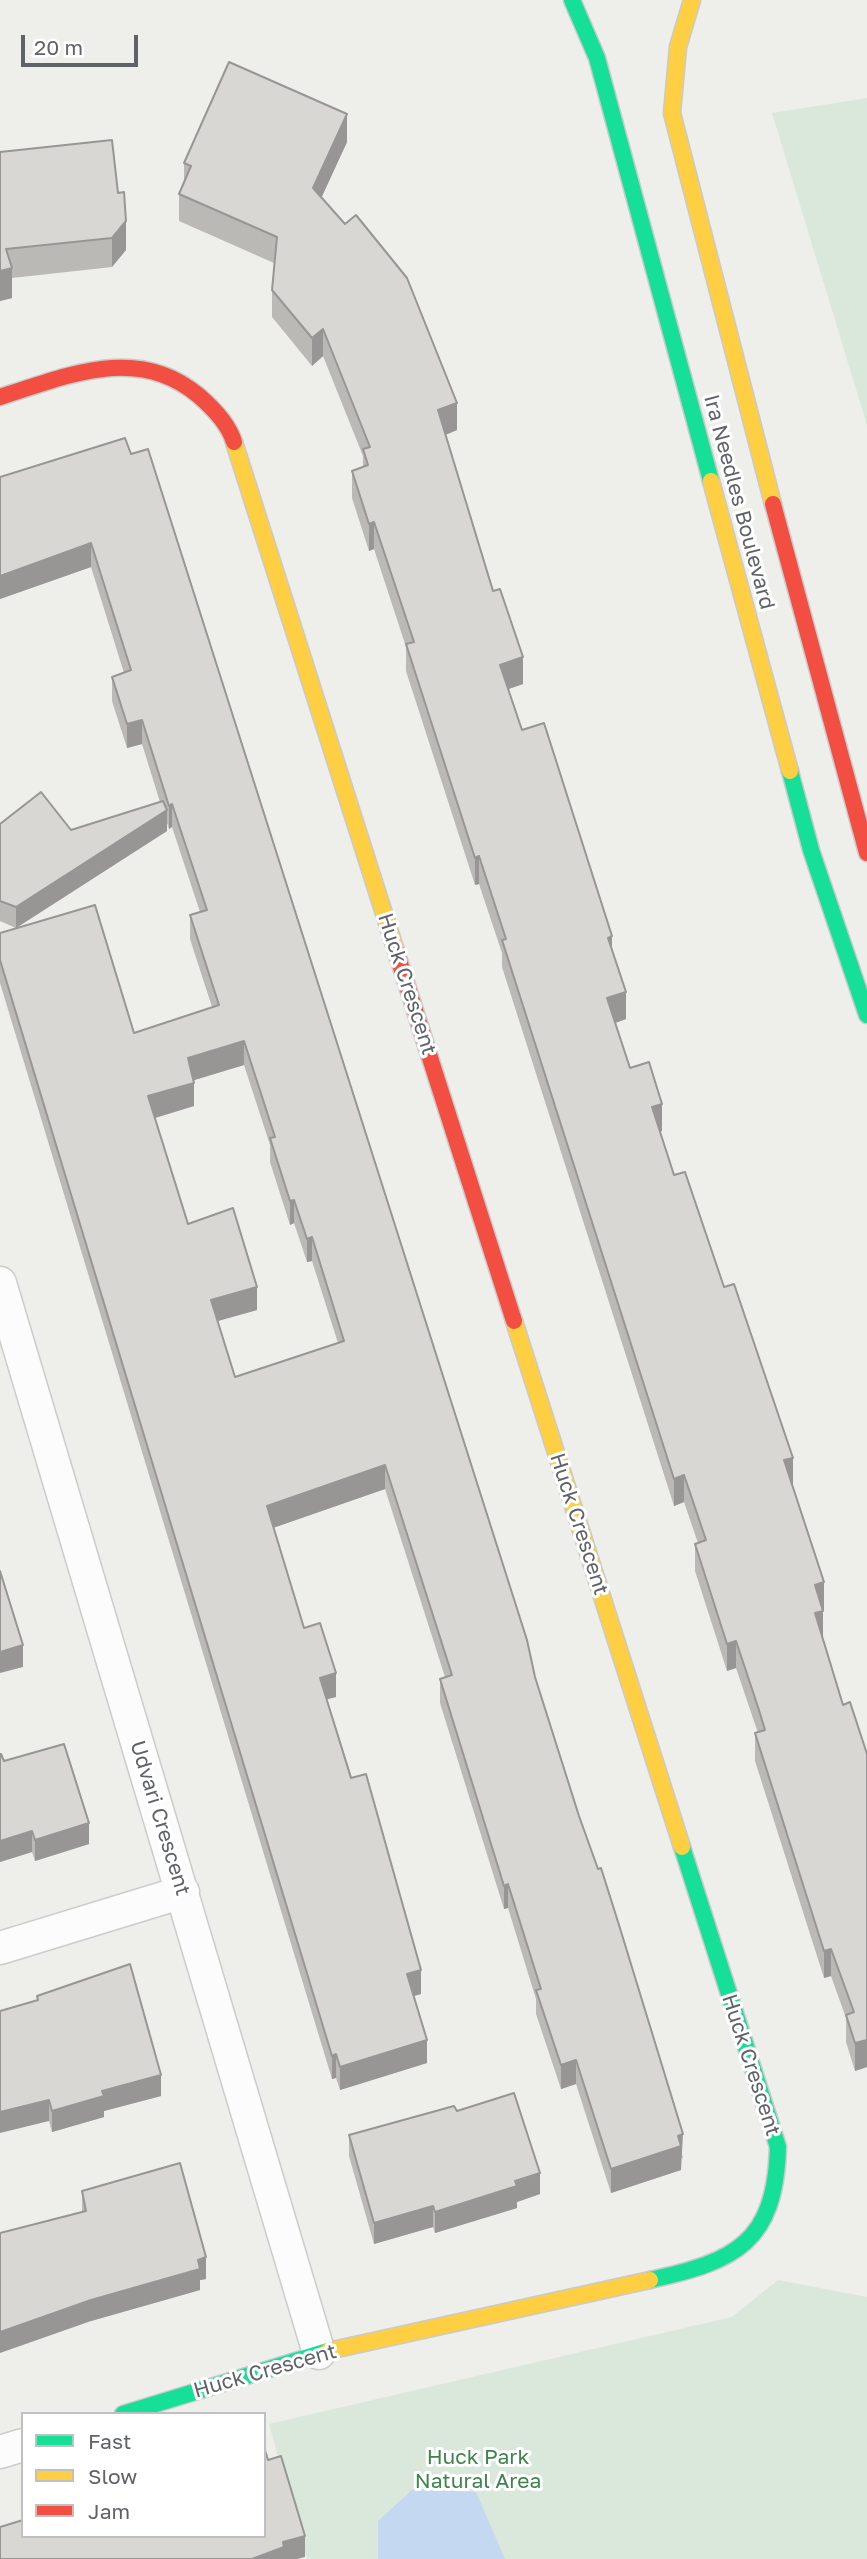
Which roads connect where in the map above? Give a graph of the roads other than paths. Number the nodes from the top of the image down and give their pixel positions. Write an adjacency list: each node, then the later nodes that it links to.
1 (572, 0): 5 (street, Ira Needles Boulevard)
2 (692, 0): 4 (street, Ira Needles Boulevard)
3 (0, 397): 9 (street, Huck Crescent)
4 (867, 853)
5 (867, 1015)
6 (0, 1283): 7 (street, Udvari Crescent)
7 (183, 1892): 8 (street); 9 (street, Udvari Crescent)
8 (0, 1948)
9 (319, 2353): 10 (street, Huck Crescent)
10 (129, 2412)
11 (21, 2446): 12 (street)
12 (0, 2452)

